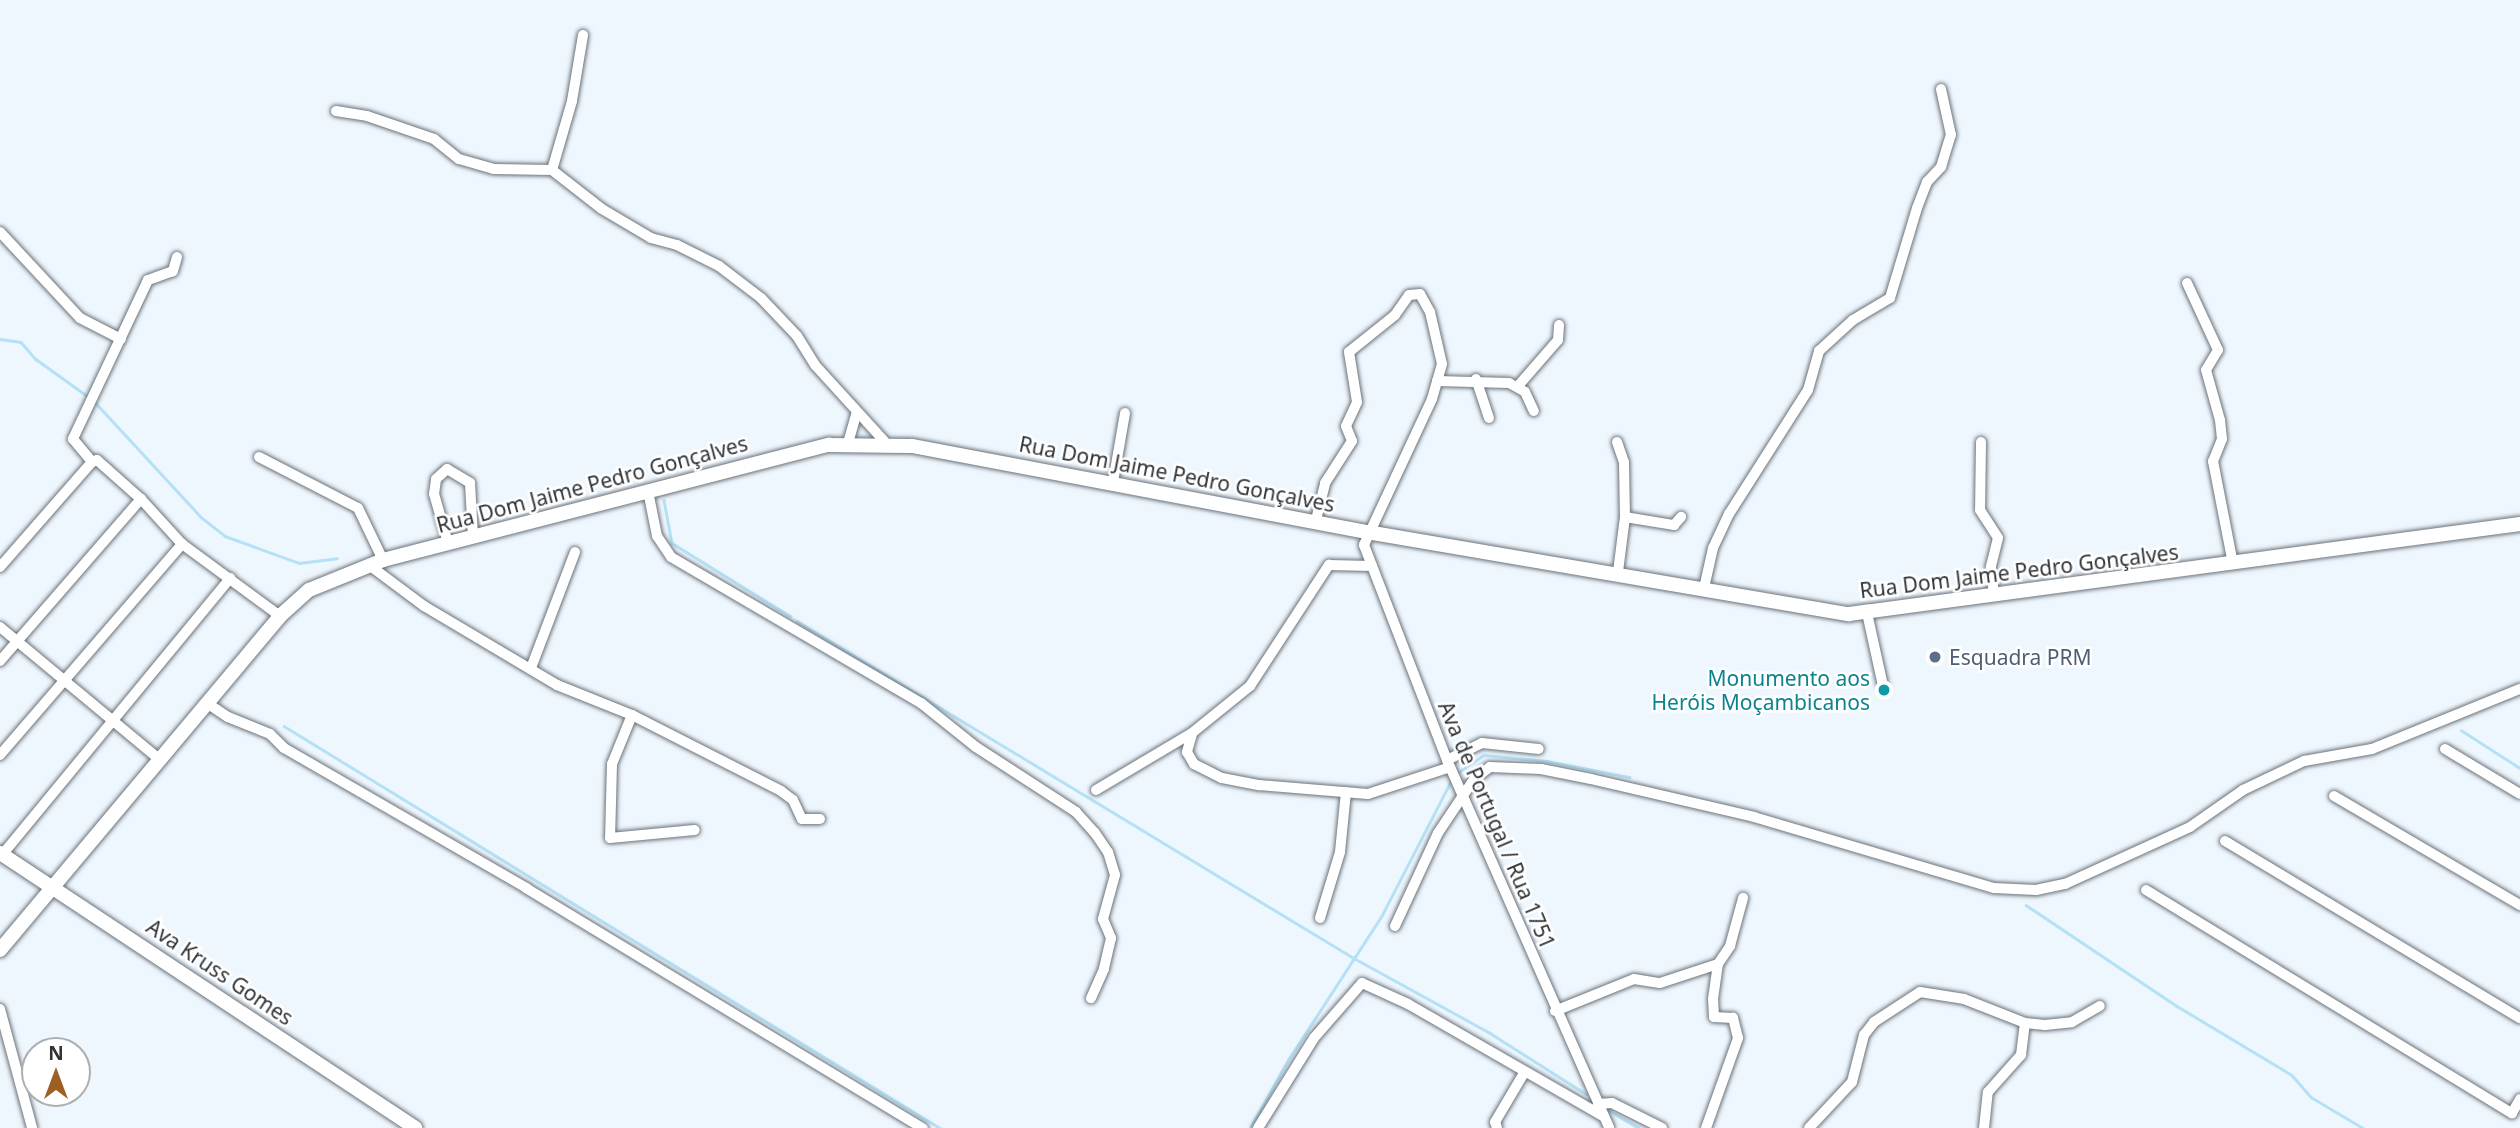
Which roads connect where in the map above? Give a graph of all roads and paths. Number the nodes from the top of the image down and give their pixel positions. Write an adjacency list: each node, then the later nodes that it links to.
1 (583, 35): 4 (street)
2 (1941, 89): 41 (street)
3 (336, 111): 4 (street)
4 (552, 170): 14 (street)
5 (0, 232): 9 (street)
6 (177, 257): 9 (street)
7 (2187, 283): 36 (street)
8 (1559, 325): 12 (street)
9 (121, 339): 22 (street)
10 (1476, 379): 11 (street); 12 (street); 16 (street)
11 (1437, 381): 28 (street); 30 (street)
12 (1518, 386): 13 (street)
13 (1534, 411)
14 (857, 412): 19 (street); 20 (street)
15 (1125, 413): 23 (street)
16 (1489, 418)
17 (1617, 442): 26 (street)
18 (1980, 442): 42 (street)
19 (848, 443): 20 (main road, Rua Dom Jaime Pedro Gonçalves); 24 (main road, Rua Dom Jaime Pedro Gonçalves)
20 (886, 443): 23 (main road, Rua Dom Jaime Pedro Gonçalves)
21 (259, 457): 35 (street)
22 (92, 462): 25 (street); 38 (street)
23 (1113, 482): 28 (main road, Rua Dom Jaime Pedro Gonçalves)
24 (648, 491): 31 (main road, Rua Dom Jaime Pedro Gonçalves); 78 (street)
25 (141, 499): 33 (street); 46 (street)
26 (1625, 517): 27 (street); 39 (street)
27 (1681, 517)
28 (1316, 520): 30 (main road, Rua Dom Jaime Pedro Gonçalves)
29 (2520, 524): 36 (main road, Rua Dom Jaime Pedro Gonçalves)
30 (1367, 532): 37 (street, Ava de Portugal / Rua 1751); 39 (main road, Rua Dom Jaime Pedro Gonçalves)
31 (474, 537): 32 (main road, Rua Dom Jaime Pedro Gonçalves); 32 (street)
32 (448, 543): 35 (main road, Rua Dom Jaime Pedro Gonçalves)
33 (182, 544): 40 (street); 49 (street)
34 (575, 552): 48 (street)
35 (376, 562): 44 (main road, Rua Dom Jaime Pedro Gonçalves); 48 (street)
36 (2233, 564): 42 (main road, Rua Dom Jaime Pedro Gonçalves)
37 (1372, 566): 55 (street); 60 (street, Ava de Portugal / Rua 1751)
38 (0, 567)
39 (1618, 572): 41 (main road, Rua Dom Jaime Pedro Gonçalves)
40 (230, 578): 44 (street); 54 (street)
41 (1704, 587): 43 (main road, Rua Dom Jaime Pedro Gonçalves)
42 (1993, 595): 43 (main road, Rua Dom Jaime Pedro Gonçalves)
43 (1867, 613): 50 (street)
44 (280, 616): 52 (main road, Rua Dom Jaime Pedro Gonçalves)
45 (0, 627): 46 (street)
46 (17, 641): 47 (street); 49 (street)
47 (0, 662)
48 (531, 668): 53 (street)
49 (65, 680): 54 (street); 58 (street)
50 (1883, 685)
51 (2517, 692): 65 (street)
52 (207, 703): 59 (main road, Rua Dom Jaime Pedro Gonçalves); 91 (street)
53 (632, 715): 66 (street); 67 (street)
54 (112, 718): 59 (street); 69 (street)
55 (1192, 733): 61 (street); 62 (street)
56 (1539, 749): 60 (street)
57 (2445, 749): 63 (street)
58 (0, 755)
59 (160, 760): 70 (main road, Rua Dom Jaime Pedro Gonçalves)
60 (1448, 764): 62 (street); 65 (street, Ava de Portugal / Rua 1751)
61 (1096, 790)
62 (1346, 792): 74 (street)
63 (2520, 794)
64 (2334, 796): 73 (street)
65 (1462, 797): 75 (street); 81 (street, Ava de Portugal / Rua 1751)
66 (820, 819)
67 (695, 830)
68 (2225, 841): 82 (street)
69 (1, 854): 70 (main road, Ava Kruss Gomes)
70 (55, 888): 76 (main road, Rua Dom Jaime Pedro Gonçalves); 90 (main road, Ava Kruss Gomes)
71 (2147, 890): 88 (street)
72 (1744, 898): 77 (street)
73 (2520, 905)
74 (1321, 918)
75 (1395, 926)
76 (0, 950)
77 (1718, 964): 81 (street); 96 (street)
78 (1091, 998)
79 (2100, 1006): 83 (street)
80 (0, 1009): 89 (street)
81 (1555, 1011): 86 (street, Ava de Portugal / Rua 1751)
82 (2520, 1018)
83 (2025, 1023): 97 (street); 98 (street)
84 (1524, 1073): 87 (street); 92 (street); 93 (street)
85 (2520, 1098): 88 (street)
86 (1598, 1104): 87 (street, Ava de Portugal / Rua 1751); 95 (street)
87 (1603, 1116): 94 (street, Ava de Portugal / Rua 1751)
88 (2516, 1116)
89 (32, 1128)
90 (415, 1128)
91 (923, 1128)
92 (1258, 1128)
93 (1497, 1128)
94 (1609, 1128)
95 (1662, 1128)
96 (1706, 1128)
97 (1809, 1128)
98 (1984, 1128)

